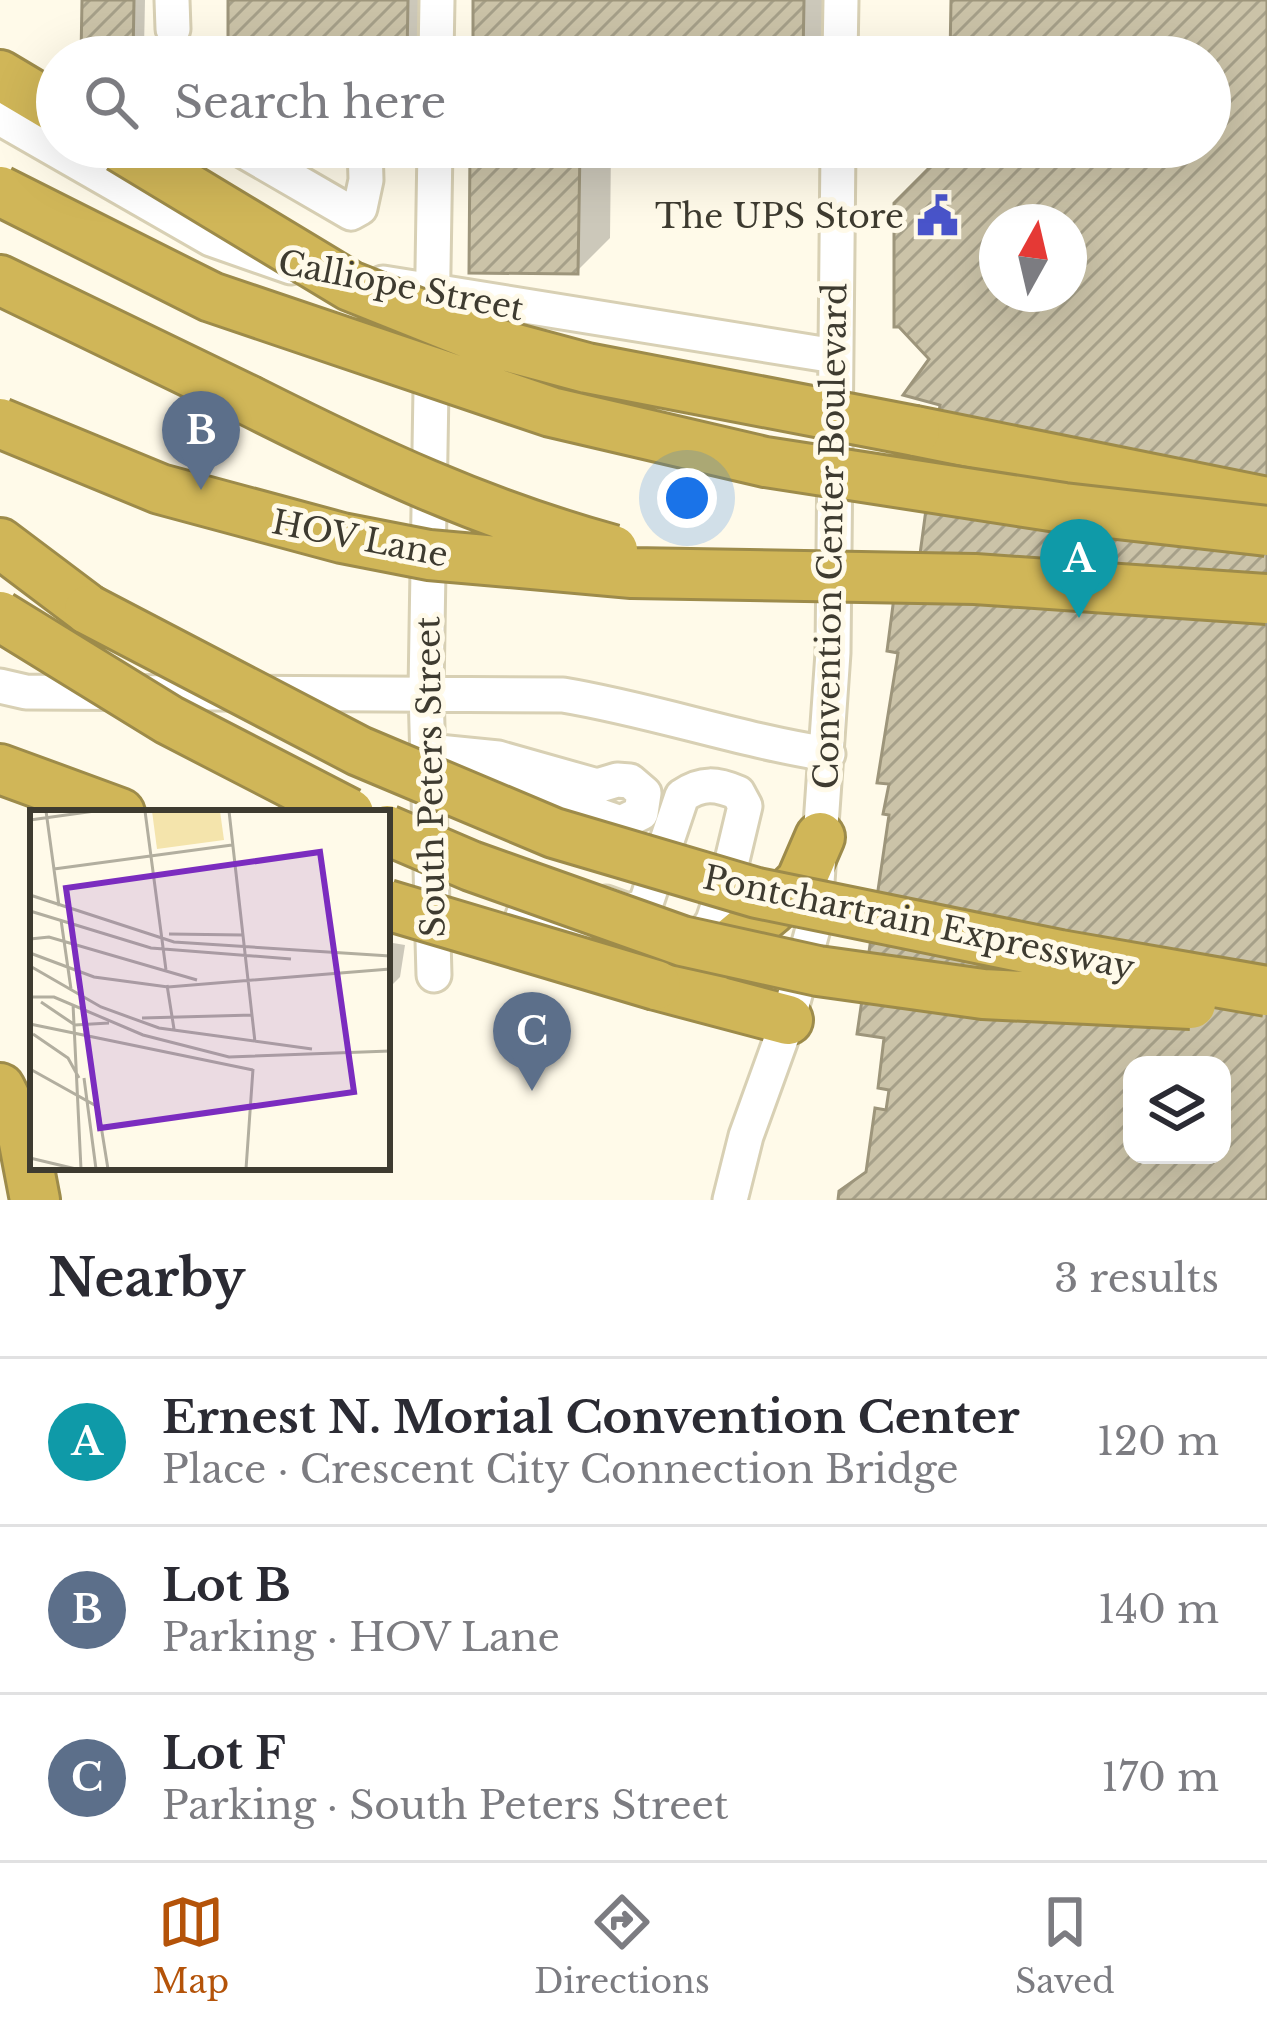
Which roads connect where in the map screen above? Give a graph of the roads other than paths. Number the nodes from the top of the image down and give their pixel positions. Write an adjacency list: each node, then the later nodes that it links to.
1 (436, 0): 3 (street)
2 (841, 0): 4 (street)
3 (436, 36)
4 (840, 36)
5 (0, 75): 6 (highway)
6 (36, 96)
7 (0, 118): 8 (street, Calliope Street)
8 (36, 139)
9 (87, 168): 17 (street, Calliope Street)
10 (155, 168): 20 (highway, bridge)
11 (273, 168): 12 (street)
12 (365, 168)
13 (435, 168): 17 (street, South Peters Street)
14 (838, 168): 18 (street, Convention Center Boulevard)
15 (0, 191): 21 (highway, bridge)
16 (0, 280): 24 (highway, bridge)
17 (433, 292): 18 (street, Calliope Street); 29 (street, South Peters Street)
18 (835, 356): 30 (street, Convention Center Boulevard)
19 (0, 424): 24 (highway, HOV Lane, bridge)
20 (1267, 502)
21 (1267, 531)
22 (0, 543): 26 (highway, Pontchartrain Expressway)
23 (0, 557): 26 (highway)
24 (736, 573): 25 (highway, bridge)
25 (1267, 598)
26 (88, 610): 40 (highway, Pontchartrain Expressway, bridge)
27 (0, 616): 34 (highway, bridge)
28 (0, 686): 29 (street)
29 (426, 691): 30 (street); 32 (street, South Peters Street)
30 (828, 754): 35 (street, Convention Center Boulevard)
31 (0, 769): 33 (highway)
32 (420, 799): 32 (street); 36 (street); 36 (street); 37 (street, South Peters Street); 41 (highway, bridge)
33 (112, 810)
34 (344, 810)
35 (820, 837): 39 (highway); 42 (street, Convention Center Boulevard)
36 (663, 858): 37 (street)
37 (410, 907): 38 (street, South Peters Street); 39 (highway, bridge)
38 (434, 975)
39 (656, 985): 42 (highway)
40 (1267, 991)
41 (1267, 1007)
42 (788, 1020): 45 (street, Convention Center Boulevard)
43 (0, 1088): 44 (highway)
44 (35, 1200)
45 (730, 1200)

